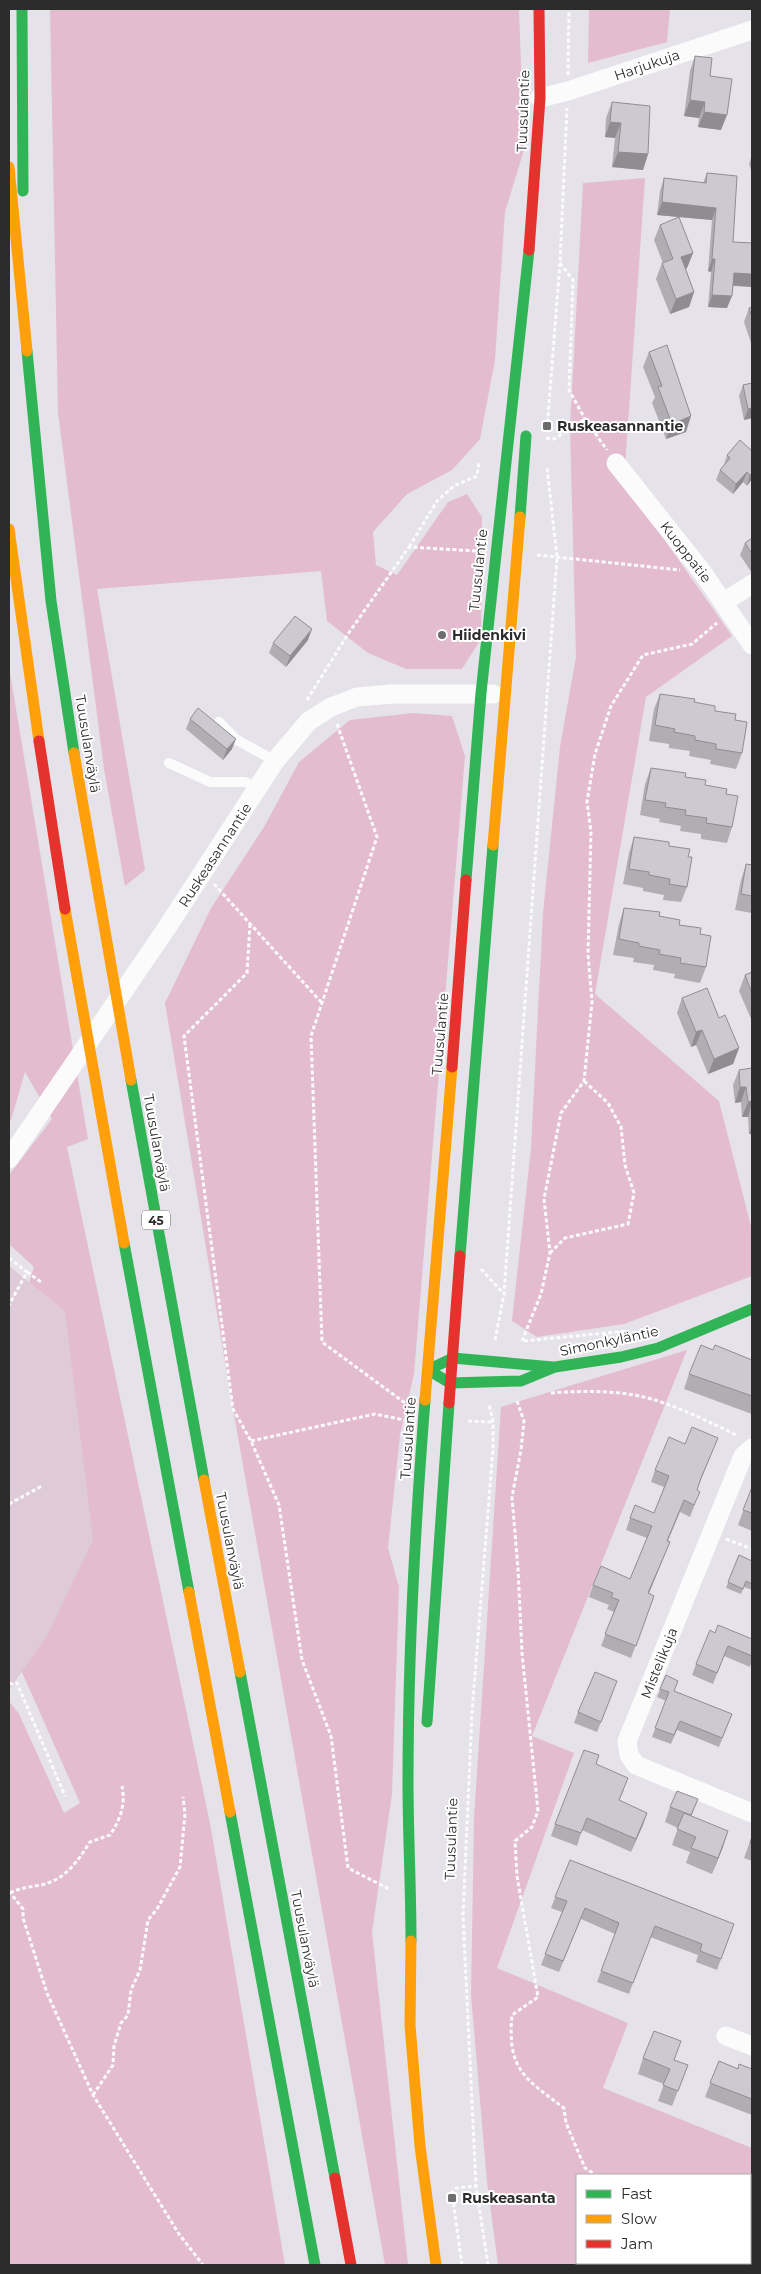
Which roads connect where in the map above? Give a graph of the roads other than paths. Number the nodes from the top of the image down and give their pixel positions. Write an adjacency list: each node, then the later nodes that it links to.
1 (22, 9): 8 (main road)
2 (539, 9): 4 (main road, Tuusulantie)
3 (752, 30): 4 (street, Harjukuja)
4 (540, 98): 6 (main road, Tuusulantie)
5 (9, 167): 8 (main road, Tuusulanväylä / 45)
6 (534, 214): 7 (main road, Tuusulantie); 15 (main road, Tuusulantie)
7 (535, 301)
8 (22, 325): 35 (main road, Tuusulanväylä / 45)
9 (527, 426): 16 (main road)
10 (616, 463): 13 (street, Kuoppatie)
11 (9, 529): 34 (main road)
12 (752, 584): 13 (street)
13 (727, 607): 14 (street, Kuoppatie)
14 (752, 645)
15 (481, 693): 16 (street, Ruskeasannantie); 18 (street, Ruskeasannantie); 25 (main road, Tuusulantie)
16 (505, 694): 23 (main road)
17 (219, 722): 18 (lane)
18 (275, 761): 20 (street, Ruskeasannantie)
19 (169, 763): 20 (lane)
20 (258, 788): 21 (street, Ruskeasannantie)
21 (9, 1159)
22 (752, 1309): 24 (main road, Simonkyläntie)
23 (453, 1358): 24 (main road, Simonkyläntie); 25 (main road, Simonkyläntie); 26 (main road)
24 (555, 1367): 26 (main road, Simonkyläntie)
25 (428, 1369): 26 (main road); 31 (main road, Tuusulantie)
26 (450, 1383): 28 (main road)
27 (748, 1443): 30 (street, Mistelikuja)
28 (426, 1733)
29 (420, 1802): 31 (main road, Tuusulantie)
30 (752, 1813)
31 (411, 1858): 36 (main road, Tuusulantie)
32 (726, 2036): 33 (street)
33 (752, 2046)
34 (315, 2265)
35 (351, 2265)
36 (436, 2265)

